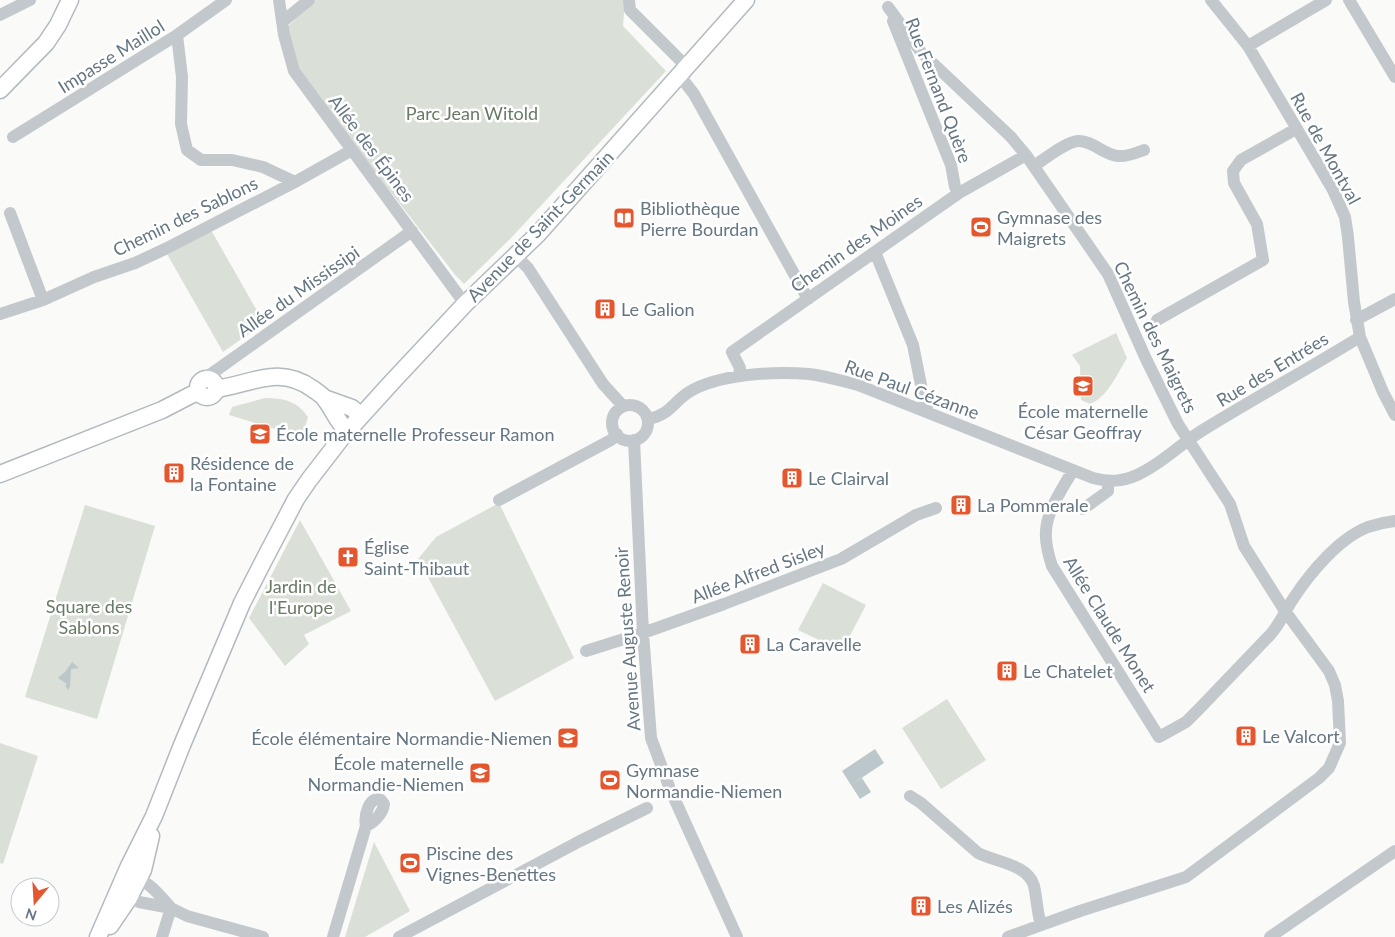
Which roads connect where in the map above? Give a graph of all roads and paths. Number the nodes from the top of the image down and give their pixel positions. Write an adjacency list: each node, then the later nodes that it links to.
1 (30, 0): 13 (street)
2 (58, 0): 17 (main road)
3 (70, 0): 17 (main road)
4 (226, 0): 15 (street, Impasse Maillol)
5 (280, 0): 14 (street, Allée des Épines)
6 (309, 0): 14 (street)
7 (629, 0): 18 (street)
8 (746, 0): 18 (main road, Avenue de Saint-Germain)
9 (1211, 0): 16 (street, Rue de Montval)
10 (1326, 0): 16 (street)
11 (1349, 0): 19 (street)
12 (886, 4): 25 (street, Chemin des Maigrets); 28 (street, Rue Fernand Quère)
13 (0, 15)
14 (282, 22): 23 (street, Allée des Épines)
15 (177, 35): 22 (street, Impasse Maillol); 27 (street)
16 (1248, 46): 21 (street, Rue de Montval)
17 (19, 70): 20 (main road)
18 (683, 72): 32 (main road, Avenue de Saint-Germain); 33 (street)
19 (1395, 77)
20 (0, 90)
21 (1296, 129): 38 (street); 39 (street, Rue de Montval)
22 (13, 137)
23 (352, 150): 27 (street, Chemin des Sablons); 30 (street, Allée des Épines)
24 (1144, 150): 26 (street)
25 (1026, 155): 26 (street, Chemin des Maigrets); 28 (street, Chemin des Moines)
26 (1034, 166): 52 (street, Chemin des Maigrets)
27 (295, 182): 35 (street, Chemin des Sablons)
28 (959, 193): 31 (street, Chemin des Moines)
29 (10, 212): 35 (street)
30 (412, 231): 36 (street, Allée des Épines); 42 (street, Allée du Mississipi)
31 (875, 252): 33 (street, Chemin des Moines); 45 (street)
32 (515, 255): 36 (main road, Avenue de Saint-Germain); 44 (street)
33 (808, 298): 41 (street, Chemin des Moines)
34 (1395, 299): 39 (street)
35 (43, 300): 37 (street, Chemin des Sablons)
36 (465, 304): 47 (main road, Avenue de Saint-Germain)
37 (0, 314)
38 (1157, 320)
39 (1356, 320): 40 (street, Rue de Montval)
40 (1360, 337): 46 (street, Rue de Montval); 52 (street, Rue des Entrées)
41 (739, 376): 45 (street, Rue Paul Cézanne); 48 (street, Rue Paul Cézanne)
42 (206, 387): 43 (main road); 54 (main road)
43 (324, 398): 47 (main road); 49 (main road)
44 (623, 406): 48 (street); 50 (street)
45 (928, 412): 53 (street, Rue Paul Cézanne)
46 (1395, 415)
47 (361, 416): 49 (main road, Avenue de Saint-Germain)
48 (648, 419): 51 (street)
49 (348, 431): 65 (main road, Avenue de Saint-Germain)
50 (616, 434): 51 (street); 56 (street)
51 (634, 440): 61 (street, Avenue Auguste Renoir)
52 (1188, 441): 55 (street, Rue des Entrées); 60 (street, Chemin des Maigrets)
53 (1073, 470): 55 (street, Rue Paul Cézanne); 60 (street, Allée Claude Monet)
54 (0, 474)
55 (1108, 481): 58 (street)
56 (500, 500)
57 (936, 508): 61 (street, Allée Alfred Sisley)
58 (1083, 509)
59 (1395, 521): 60 (street)
60 (1285, 611): 72 (street)
61 (643, 633): 62 (street, Allée Alfred Sisley); 79 (street, Avenue Auguste Renoir)
62 (586, 651)
63 (910, 796): 72 (street)
64 (648, 808): 78 (street)
65 (154, 816): 68 (main road); 69 (main road)
66 (366, 826): 77 (street)
67 (1395, 852): 81 (street)
68 (138, 879): 69 (street); 70 (main road); 71 (street)
69 (122, 882): 70 (street); 73 (main road)
70 (128, 898): 71 (street); 74 (main road)
71 (171, 908): 75 (street); 76 (street)
72 (1041, 925): 80 (street)
73 (98, 937)
74 (102, 937)
75 (162, 937)
76 (263, 937)
77 (333, 937)
78 (399, 937)
79 (737, 937)
80 (1008, 937)
81 (1270, 937)

